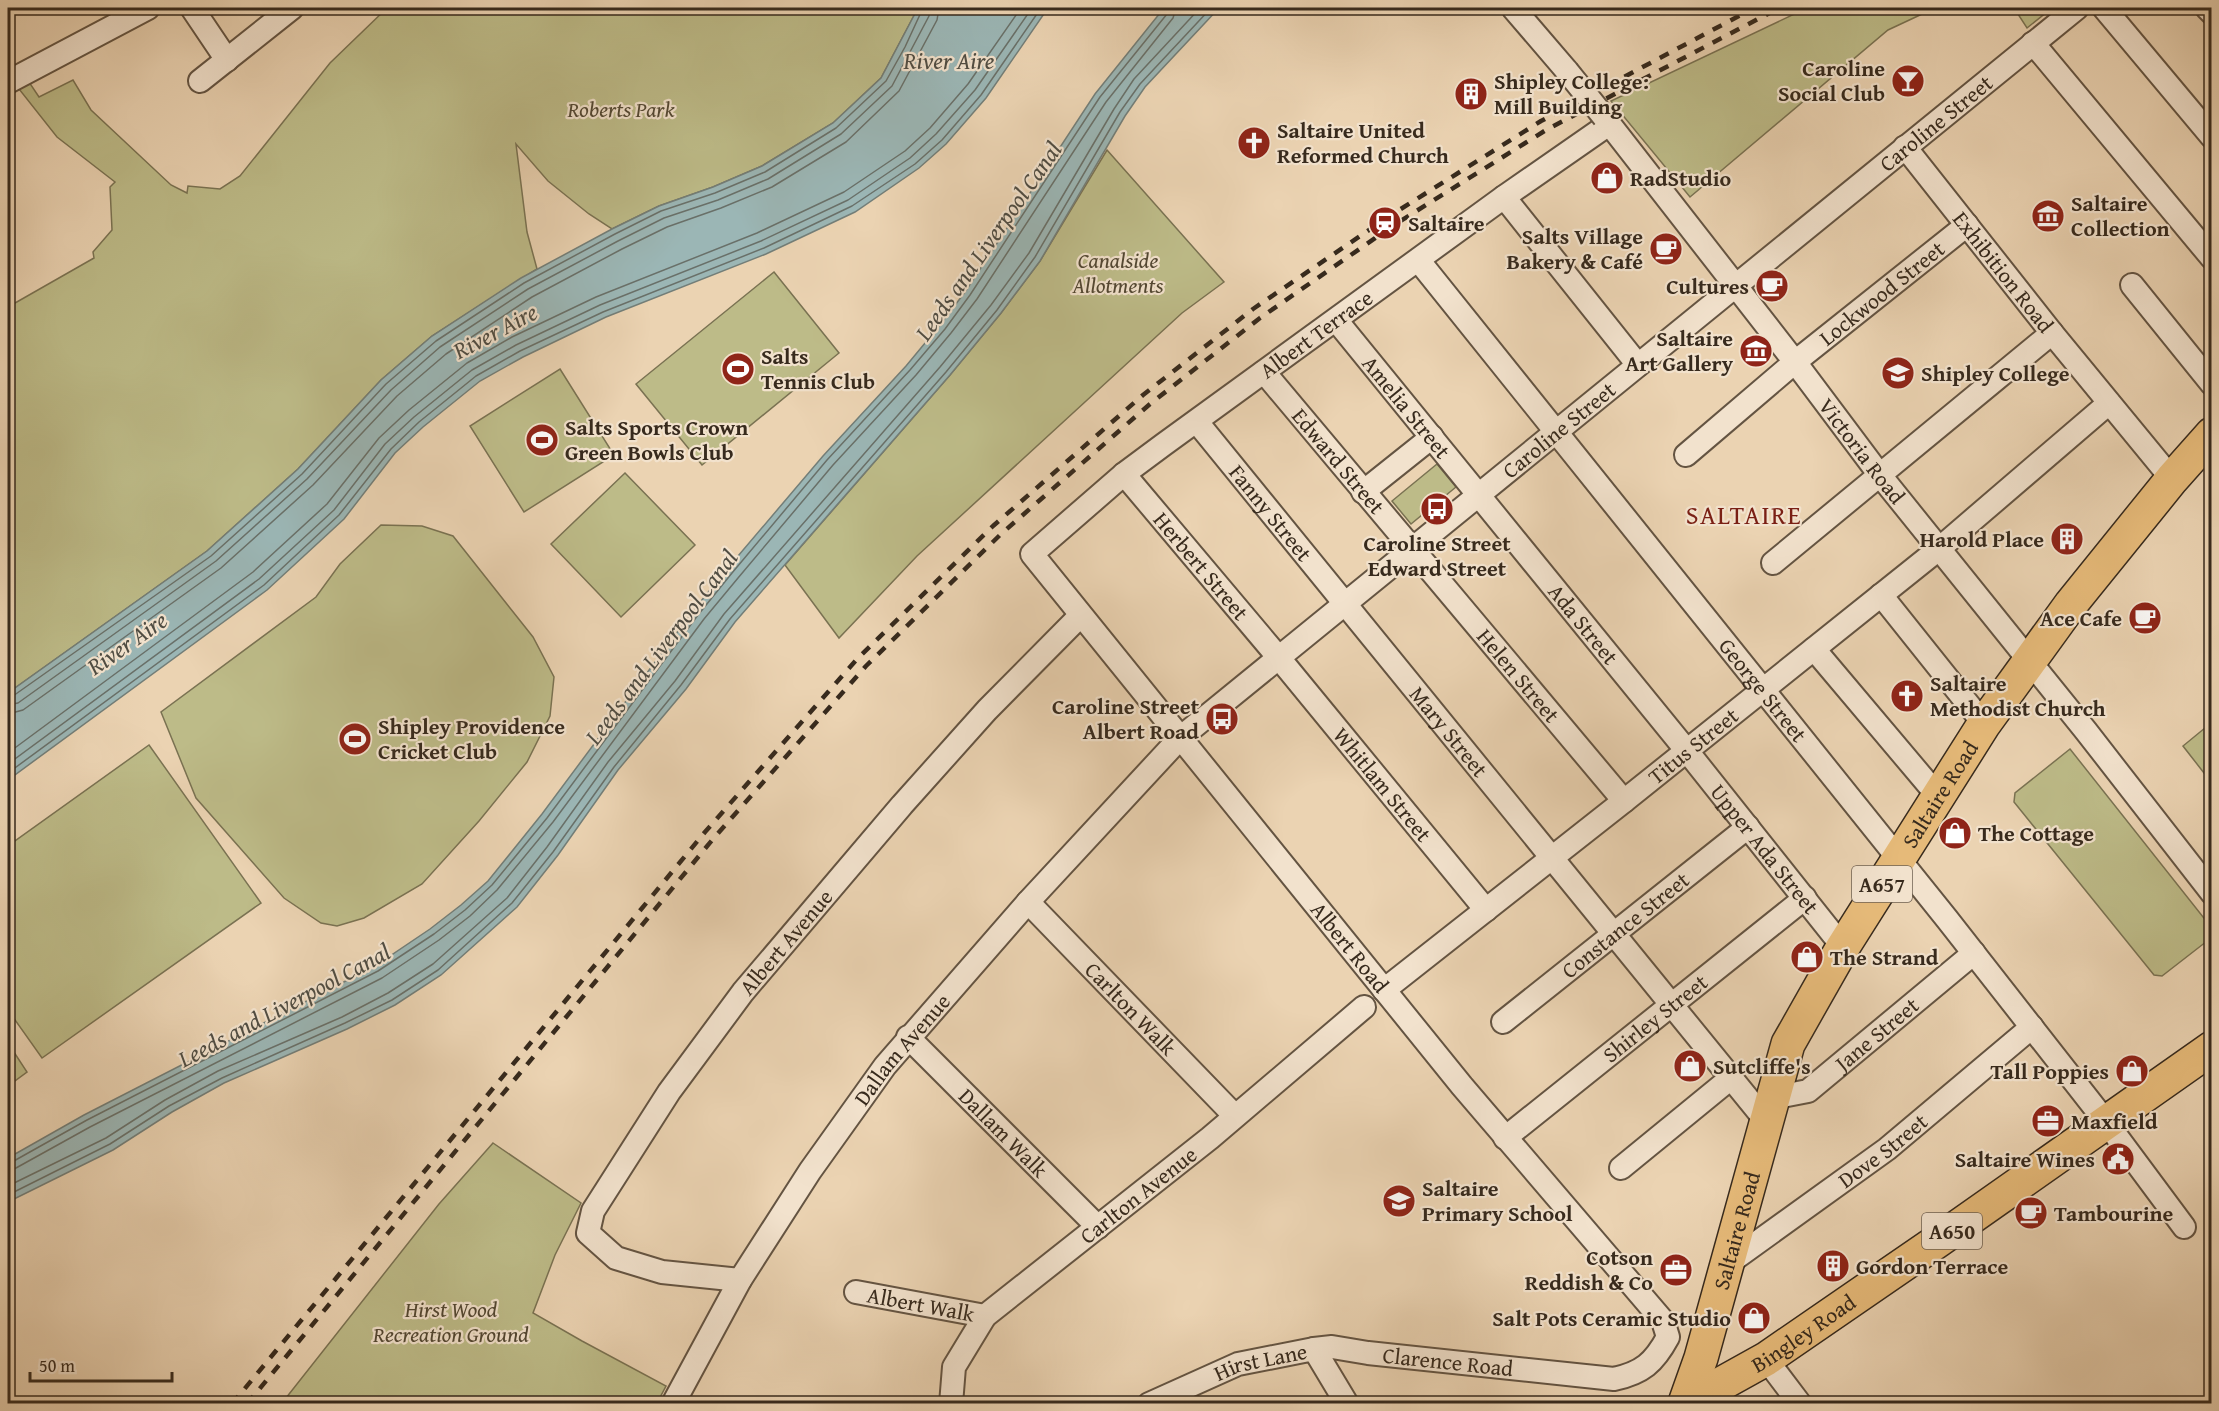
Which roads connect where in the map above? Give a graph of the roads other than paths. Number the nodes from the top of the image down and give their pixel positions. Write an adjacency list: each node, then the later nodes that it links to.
1 (148, 8): 12 (street)
2 (192, 8): 10 (street)
3 (292, 8): 10 (street)
4 (1513, 8): 13 (street, Victoria Road, bridge)
5 (2077, 8): 9 (street, Caroline Street)
6 (2104, 8): 14 (street)
7 (2207, 8): 8 (street)
8 (2211, 13)
9 (2033, 43): 15 (street, Caroline Street); 18 (street)
10 (226, 60): 11 (street)
11 (200, 81)
12 (8, 82)
13 (1607, 120): 16 (street, Albert Terrace); 21 (street, Victoria Road)
14 (2211, 137)
15 (1905, 147): 17 (street, Exhibition Road); 21 (street, Caroline Street)
16 (1504, 197): 19 (street, Albert Terrace); 25 (street)
17 (1967, 225): 23 (street, Exhibition Road); 24 (street, Lockwood Street)
18 (2211, 258)
19 (1419, 261): 22 (street, Albert Terrace); 30 (street, George Street)
20 (2132, 285): 27 (street)
21 (1735, 286): 24 (street, Victoria Road); 25 (street, Caroline Street)
22 (1336, 320): 26 (street, Albert Terrace); 32 (street, Amelia Street)
23 (2052, 333): 28 (street, Exhibition Road); 35 (street)
24 (1796, 362): 33 (street, Lockwood Street); 35 (street, Victoria Road)
25 (1638, 365): 30 (street, Caroline Street)
26 (1264, 372): 29 (street, Albert Terrace); 37 (street, Edward Street)
27 (2211, 384)
28 (2109, 403): 36 (street, Exhibition Road); 39 (street, Titus Street)
29 (1197, 422): 34 (street, Albert Terrace); 44 (street, Fanny Street)
30 (1556, 432): 38 (street, Caroline Street); 49 (street, George Street)
31 (2211, 434): 36 (main road, Saltaire Road / A657)
32 (1432, 437): 37 (street); 38 (street, Amelia Street)
33 (1686, 455)
34 (1124, 474): 41 (street, Albert Terrace); 47 (street, Herbert Street)
35 (1879, 474): 39 (street, Victoria Road); 42 (street)
36 (2172, 479): 48 (main road, Saltaire Road / A657)
37 (1363, 492): 40 (street, Edward Street)
38 (1479, 495): 40 (street, Caroline Street); 52 (street, Ada Street)
39 (1940, 548): 43 (street, Titus Street); 48 (street, Victoria Road)
40 (1411, 550): 44 (street, Caroline Street); 54 (street, Helen Street)
41 (1032, 554): 45 (street, Albert Road)
42 (1773, 563)
43 (1881, 595): 46 (street, Titus Street); 50 (street)
44 (1345, 604): 47 (street, Caroline Street); 57 (street, Mary Street)
45 (1080, 616): 51 (street, Albert Road); 81 (street, Albert Avenue)
46 (1814, 649): 49 (street, Titus Street); 53 (street)
47 (1279, 658): 51 (street, Caroline Street); 61 (street, Whitlam Street)
48 (2028, 661): 50 (main road, Saltaire Road / A657); 58 (street, Victoria Road)
49 (1762, 691): 52 (street, Titus Street); 56 (street, George Street)
50 (1984, 724): 53 (main road, Saltaire Road / A657)
51 (1180, 738): 60 (street, Dallam Avenue); 65 (street, Albert Road)
52 (1687, 751): 54 (street, Titus Street); 55 (street, Upper Ada Street)
53 (1938, 796): 56 (main road, Saltaire Road / A657)
54 (1624, 801): 57 (street, Titus Street)
55 (1748, 827): 59 (street, Upper Ada Street); 62 (street, Constance Street)
56 (1899, 858): 63 (main road, Saltaire Road / A657); 64 (street, George Street)
57 (1552, 859): 61 (street, Titus Street); 62 (street, Mary Street)
58 (2211, 893)
59 (1804, 898): 63 (street, Upper Ada Street); 66 (street, Shirley Street)
60 (1028, 902): 70 (street, Dallam Avenue); 74 (street, Carlton Walk)
61 (1486, 910): 65 (street, Titus Street)
62 (1614, 934): 66 (street, Mary Street); 68 (street, Constance Street)
63 (1843, 947): 73 (main road, Saltaire Road / A657)
64 (1974, 953): 69 (street, George Street); 73 (street, Jane Street)
65 (1384, 990): 76 (street, Albert Road)
66 (1671, 1005): 72 (street, Mary Street); 76 (street, Shirley Street)
67 (1364, 1007): 74 (street, Carlton Avenue)
68 (1503, 1022)
69 (2032, 1027): 75 (street, George Street); 80 (street, Dove Street)
70 (908, 1037): 78 (street, Dallam Walk); 81 (street, Dallam Avenue)
71 (2211, 1050): 75 (main road, Bingley Road / A650)
72 (1731, 1078): 73 (street, Mary Street); 77 (street)
73 (1769, 1110): 80 (main road, Saltaire Road / A657)
74 (1235, 1116): 78 (street, Carlton Avenue)
75 (2106, 1122): 79 (street, George Street); 86 (main road, Bingley Road / A650)
76 (1505, 1138): 84 (street, Albert Road)
77 (1621, 1168)
78 (1098, 1227): 83 (street, Carlton Avenue)
79 (2184, 1227)
80 (1726, 1265): 88 (main road, Saltaire Road / A657)
81 (740, 1280): 87 (street, Dallam Avenue)
82 (856, 1292): 83 (street, Albert Walk)
83 (985, 1316): 89 (street, Carlton Avenue)
84 (1668, 1337): 85 (street, Clarence Road)
85 (1314, 1349): 90 (street, Hirst Lane); 91 (street, Hirst Lane)
86 (1766, 1359): 88 (main road, Bingley Road / A650); 92 (street)
87 (674, 1403)
88 (1685, 1403)
89 (951, 1404)
90 (1149, 1404)
91 (1347, 1404)
92 (1800, 1404)

